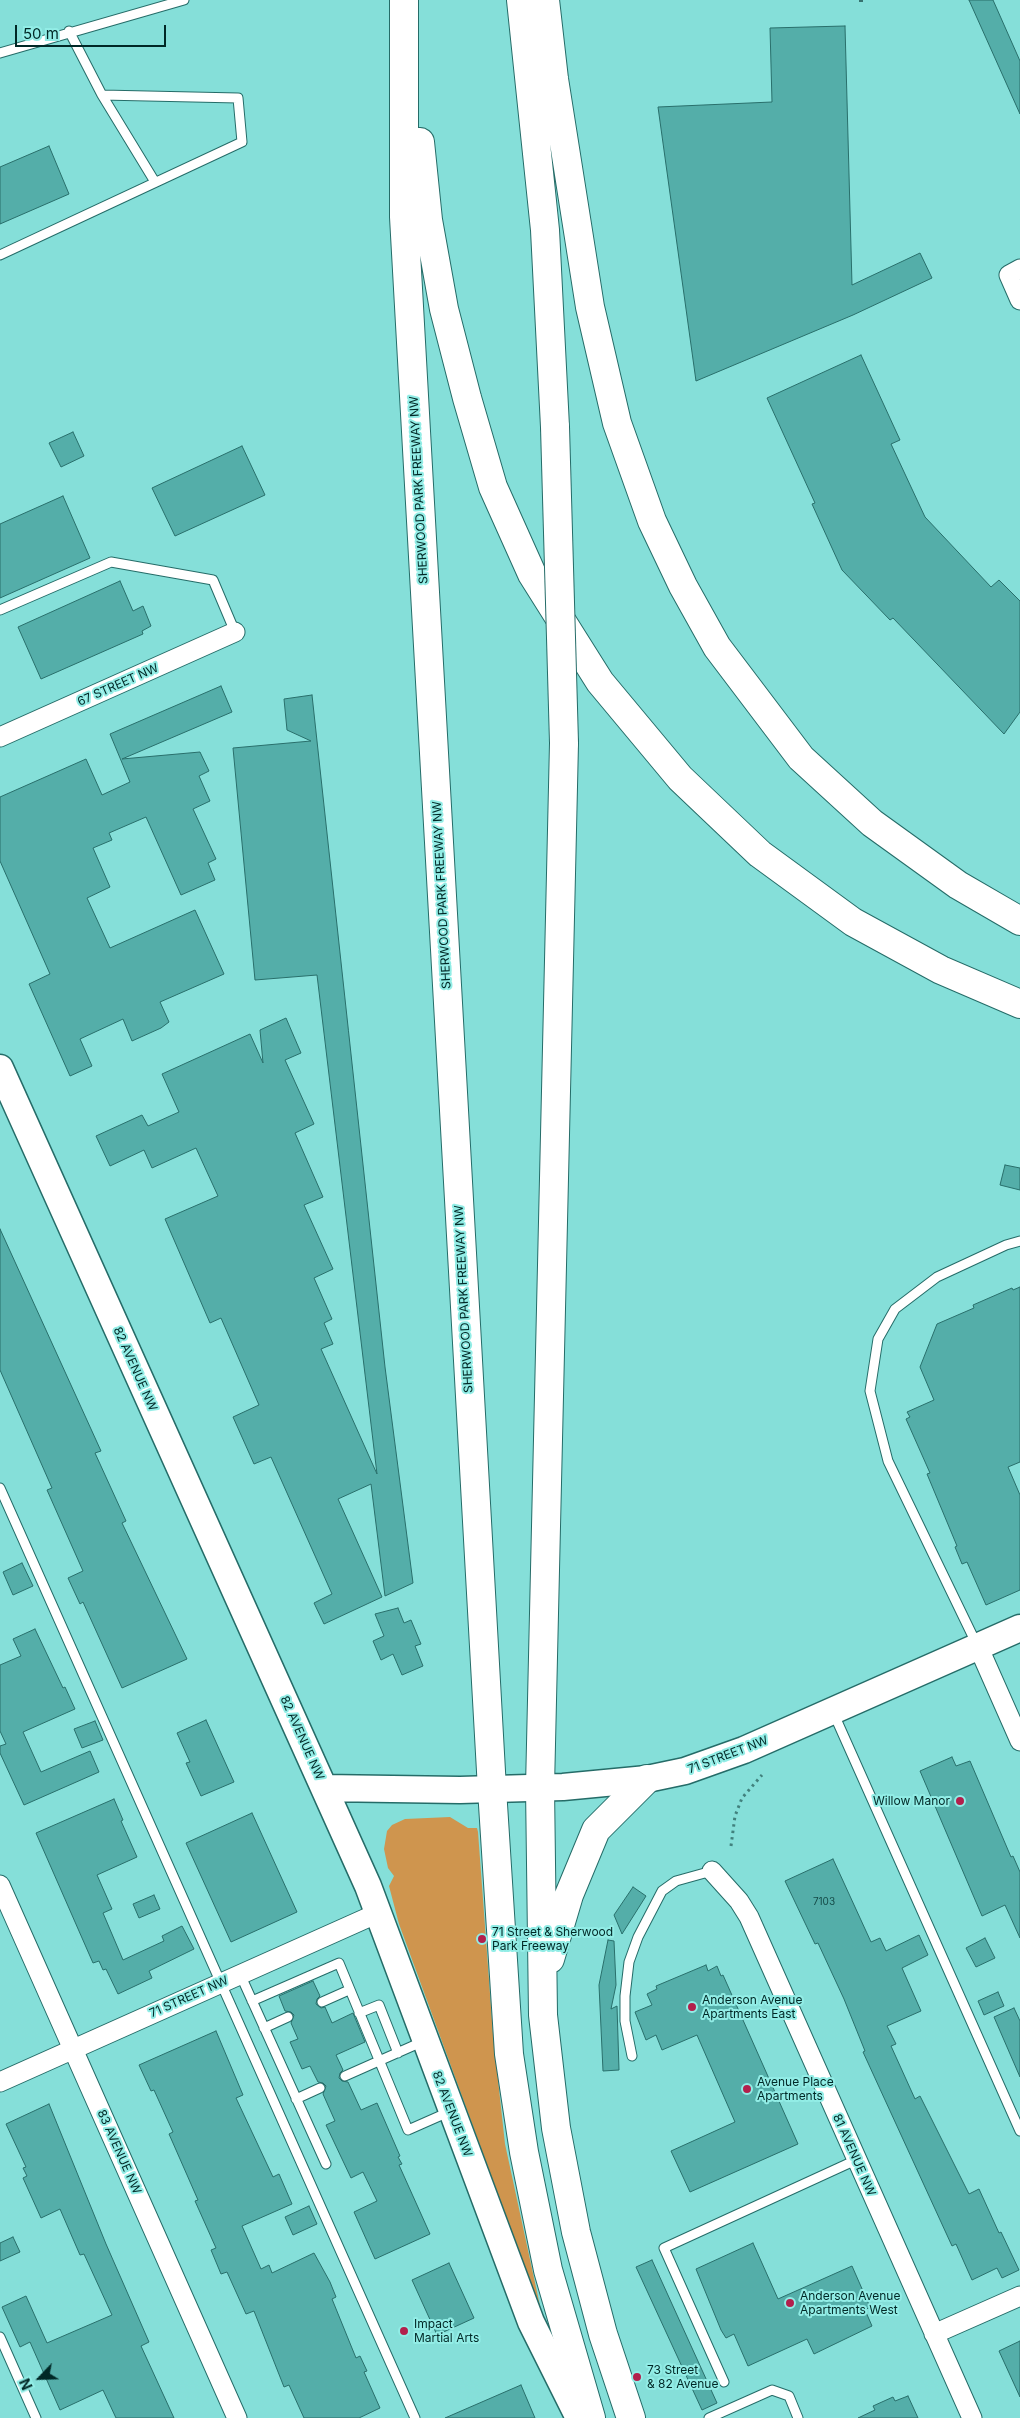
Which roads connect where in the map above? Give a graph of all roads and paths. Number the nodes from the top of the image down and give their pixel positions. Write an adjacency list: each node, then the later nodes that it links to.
1 (184, 0): 5 (lane)
2 (521, 0): 26 (main road, bridge)
3 (545, 0): 15 (main road)
4 (405, 6): 16 (main road); 28 (main road, SHERWOOD PARK FREEWAY NW)
5 (69, 31): 6 (lane); 7 (lane)
6 (0, 53)
7 (102, 95): 8 (lane); 8 (lane)
8 (156, 182): 9 (lane)
9 (0, 255)
10 (1014, 272): 11 (street)
11 (1020, 300)
12 (0, 610): 13 (lane)
13 (235, 632): 14 (street, 67 STREET NW)
14 (0, 737)
15 (1020, 921)
16 (1020, 1004)
17 (0, 1070): 27 (street, 82 AVENUE NW)
18 (1020, 1241): 21 (lane)
19 (0, 1488): 35 (lane)
20 (1020, 1628): 21 (street, 71 STREET NW)
21 (978, 1646): 22 (street, 71 STREET NW); 23 (street)
22 (833, 1712): 25 (street, 71 STREET NW); 53 (lane)
23 (1020, 1741)
24 (762, 1775): 29 (path)
25 (647, 1779): 26 (street, 71 STREET NW); 36 (main road)
26 (540, 1787): 28 (street, 71 STREET NW); 36 (main road)
27 (324, 1788): 28 (street, 71 STREET NW); 33 (street, 82 AVENUE NW)
28 (492, 1789): 64 (main road)
29 (731, 1846)
30 (712, 1871): 46 (lane); 54 (street, 81 AVENUE NW)
31 (0, 1886): 32 (street, 83 AVENUE NW)
32 (5, 1912): 44 (street, 83 AVENUE NW)
33 (378, 1913): 34 (street, 71 STREET NW); 43 (street, 82 AVENUE NW)
34 (240, 1974): 35 (street, 71 STREET NW); 38 (lane)
35 (221, 1983): 44 (street, 71 STREET NW); 62 (lane)
36 (542, 1984): 65 (main road)
37 (349, 1990): 38 (lane); 39 (lane); 40 (lane)
38 (252, 2001): 42 (lane)
39 (322, 2002)
40 (359, 2013): 45 (lane); 47 (lane)
41 (288, 2017): 42 (lane)
42 (264, 2028): 51 (lane)
43 (424, 2041): 45 (lane); 52 (street, 82 AVENUE NW)
44 (74, 2049): 49 (street, 71 STREET NW); 61 (street, 83 AVENUE NW)
45 (398, 2053): 47 (lane)
46 (632, 2056)
47 (379, 2061): 48 (lane); 52 (lane)
48 (346, 2076)
49 (0, 2082)
50 (320, 2088): 51 (lane)
51 (296, 2099): 55 (lane)
52 (451, 2111): 63 (street, 82 AVENUE NW)
53 (1020, 2130)
54 (856, 2160): 57 (street, 81 AVENUE NW); 59 (lane)
55 (326, 2164)
56 (1020, 2296): 57 (street)
57 (934, 2334): 68 (street, 81 AVENUE NW)
58 (0, 2337): 60 (lane)
59 (724, 2382)
60 (36, 2418)
61 (237, 2418)
62 (415, 2418)
63 (579, 2418)
64 (591, 2418)
65 (631, 2418)
66 (709, 2418): 67 (lane)
67 (798, 2418)
68 (972, 2418)

